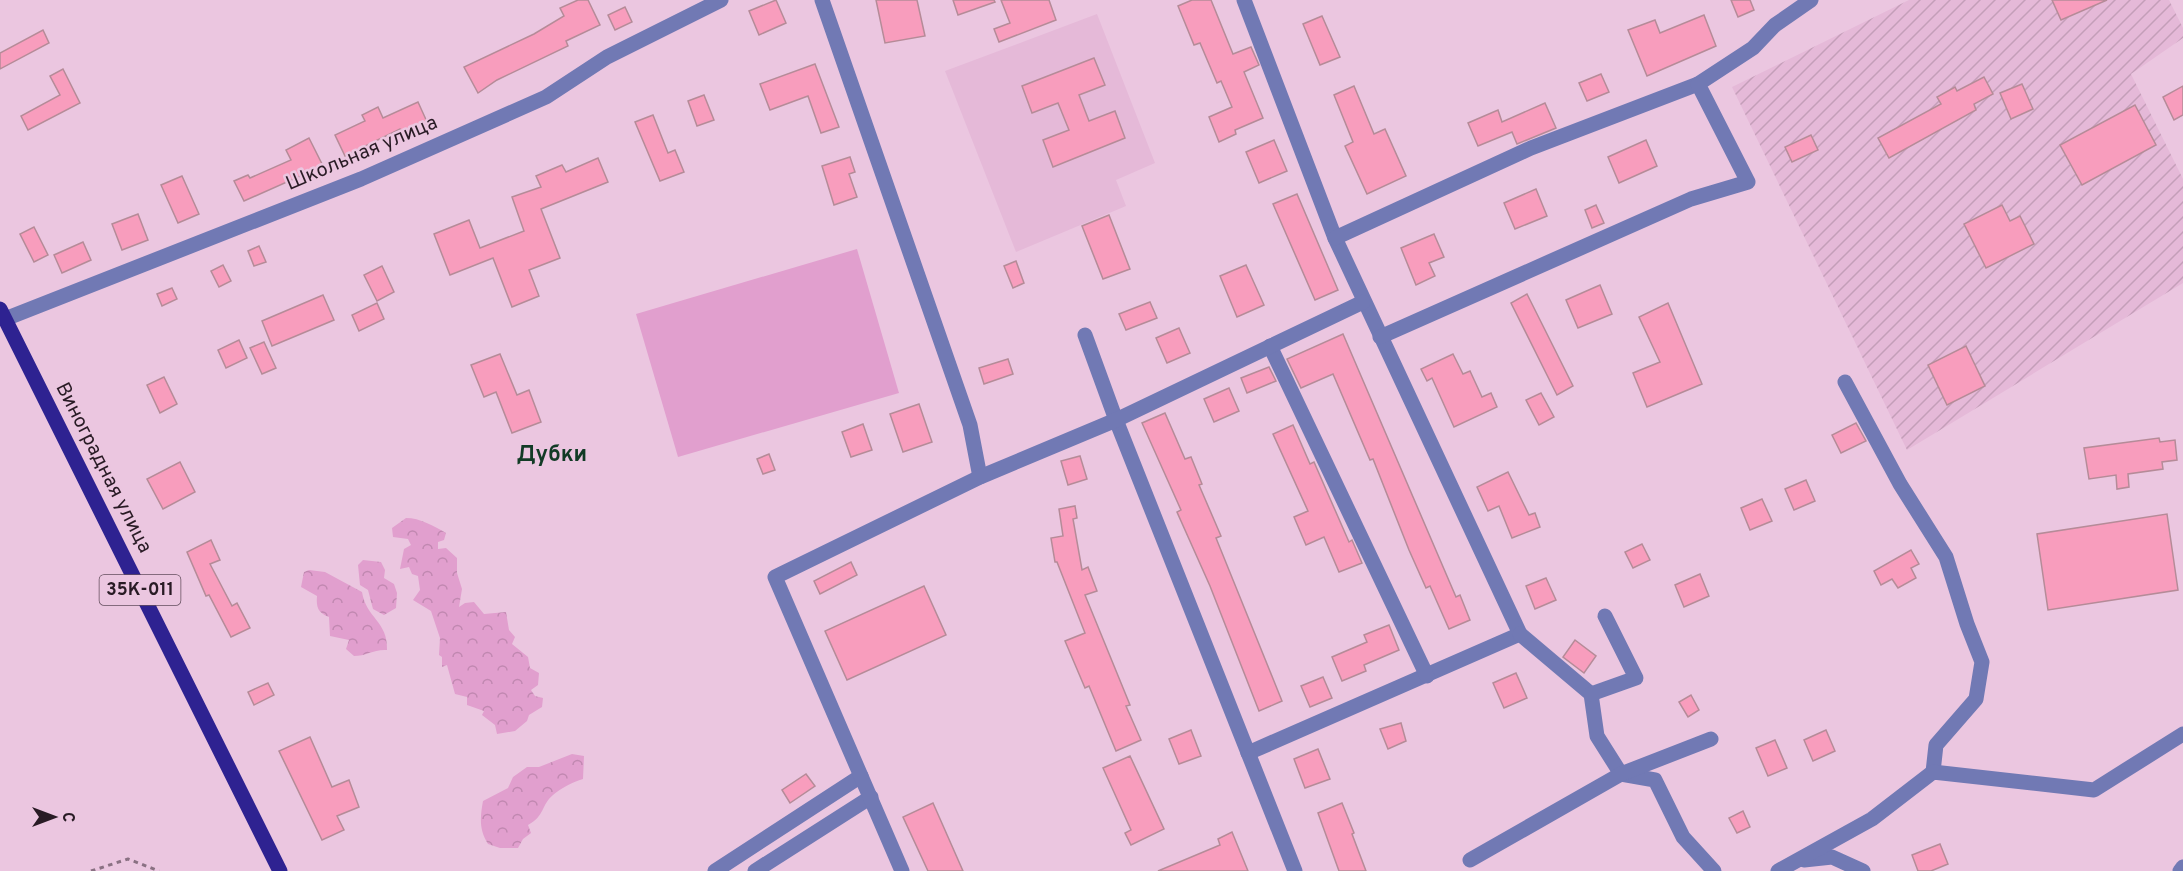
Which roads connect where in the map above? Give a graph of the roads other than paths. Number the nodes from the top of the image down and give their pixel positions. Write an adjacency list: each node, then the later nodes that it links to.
1 (721, 0): 8 (street, Школьная улица)
2 (822, 0): 14 (street)
3 (1244, 0): 6 (street)
4 (1810, 0): 5 (street)
5 (1698, 84): 6 (street); 10 (street)
6 (1335, 238): 7 (street)
7 (1364, 302): 10 (street); 11 (street)
8 (2, 314): 29 (main road, Виноградная улица / 35К-011)
9 (1085, 335): 13 (street)
10 (1380, 337): 16 (street)
11 (1270, 346): 13 (street); 17 (street)
12 (1845, 382): 22 (street)
13 (1116, 420): 14 (street); 21 (street)
14 (980, 477): 24 (street)
15 (1605, 616): 18 (street)
16 (1520, 634): 17 (street); 18 (street)
17 (1427, 676): 21 (street)
18 (1591, 694): 23 (street)
19 (2183, 734): 22 (street)
20 (1711, 739): 23 (street)
21 (1248, 753): 33 (street)
22 (1933, 772): 27 (street)
23 (1621, 774): 26 (street); 34 (street)
24 (861, 776): 25 (street); 30 (street)
25 (871, 797): 31 (street); 32 (street)
26 (1470, 860)
27 (1796, 861): 35 (street); 36 (street)
28 (2183, 867): 37 (street)
29 (280, 871)
30 (715, 871)
31 (755, 871)
32 (902, 871)
33 (1295, 871)
34 (1714, 871)
35 (1778, 871)
36 (1863, 871)
37 (2180, 871)

